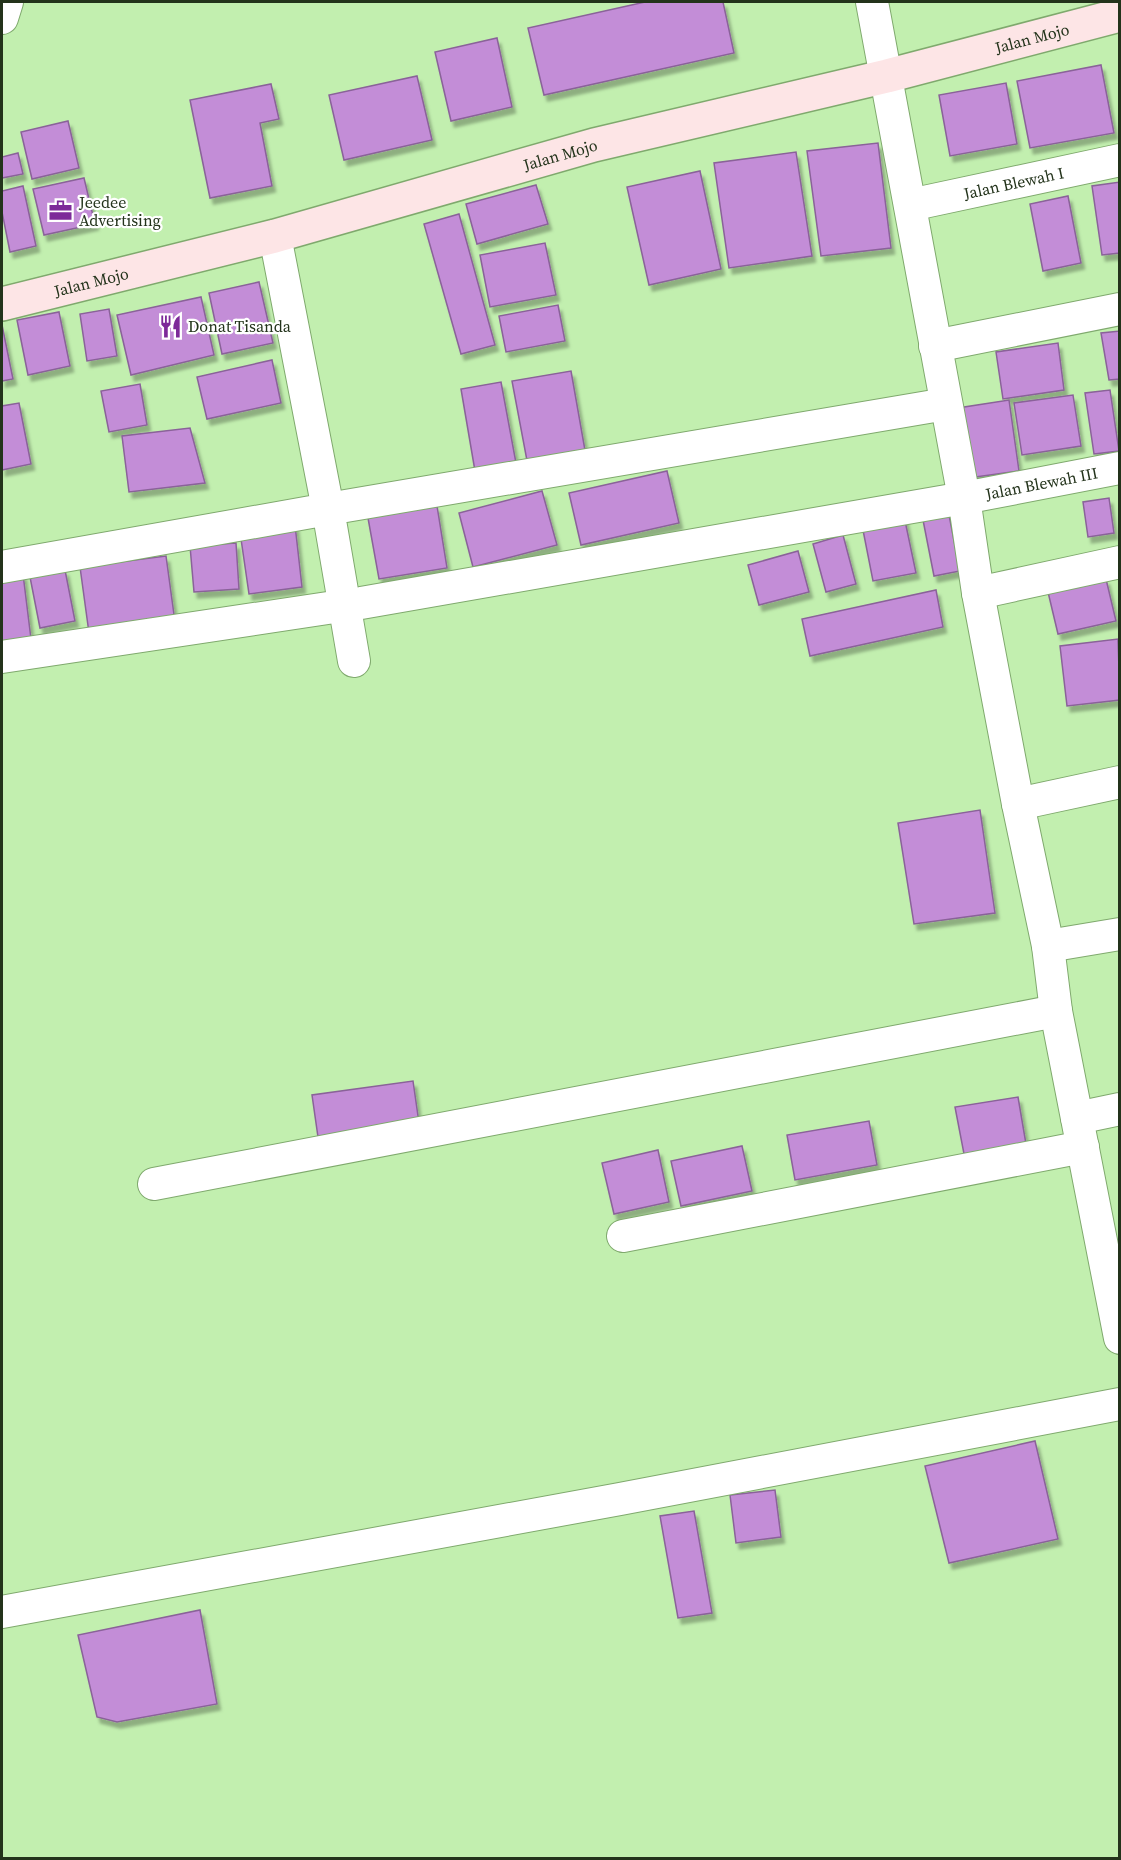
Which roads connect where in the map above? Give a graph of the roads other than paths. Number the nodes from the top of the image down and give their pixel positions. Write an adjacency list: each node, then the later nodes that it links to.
1 (7, 2): 4 (street)
2 (872, 2): 5 (street)
3 (1119, 15): 5 (street, Jalan Mojo)
4 (2, 18)
5 (887, 76): 7 (street); 8 (street, Jalan Mojo)
6 (1119, 160): 7 (street, Jalan Blewah I)
7 (910, 205): 11 (street)
8 (275, 236): 9 (street, Jalan Mojo); 15 (street)
9 (2, 304)
10 (1119, 309): 11 (street)
11 (935, 346): 12 (street)
12 (946, 404): 14 (street); 15 (street)
13 (1119, 468): 14 (street, Jalan Blewah III)
14 (964, 498): 18 (street); 19 (street, Jalan Blewah III)
15 (328, 509): 17 (street); 19 (street)
16 (1119, 562): 18 (street)
17 (2, 567)
18 (978, 593): 23 (street)
19 (345, 606): 20 (street, Jalan Blewah III); 21 (street)
20 (2, 657)
21 (354, 661)
22 (1119, 782): 23 (street)
23 (1018, 804): 25 (street)
24 (1119, 934): 25 (street)
25 (1048, 946): 26 (street)
26 (1056, 1011): 28 (street); 29 (street)
27 (1119, 1109): 28 (street)
28 (1080, 1132): 30 (street); 31 (street)
29 (154, 1184)
30 (622, 1236)
31 (1116, 1300): 32 (street)
32 (1119, 1338)
33 (1119, 1404): 34 (street)
34 (2, 1612)

